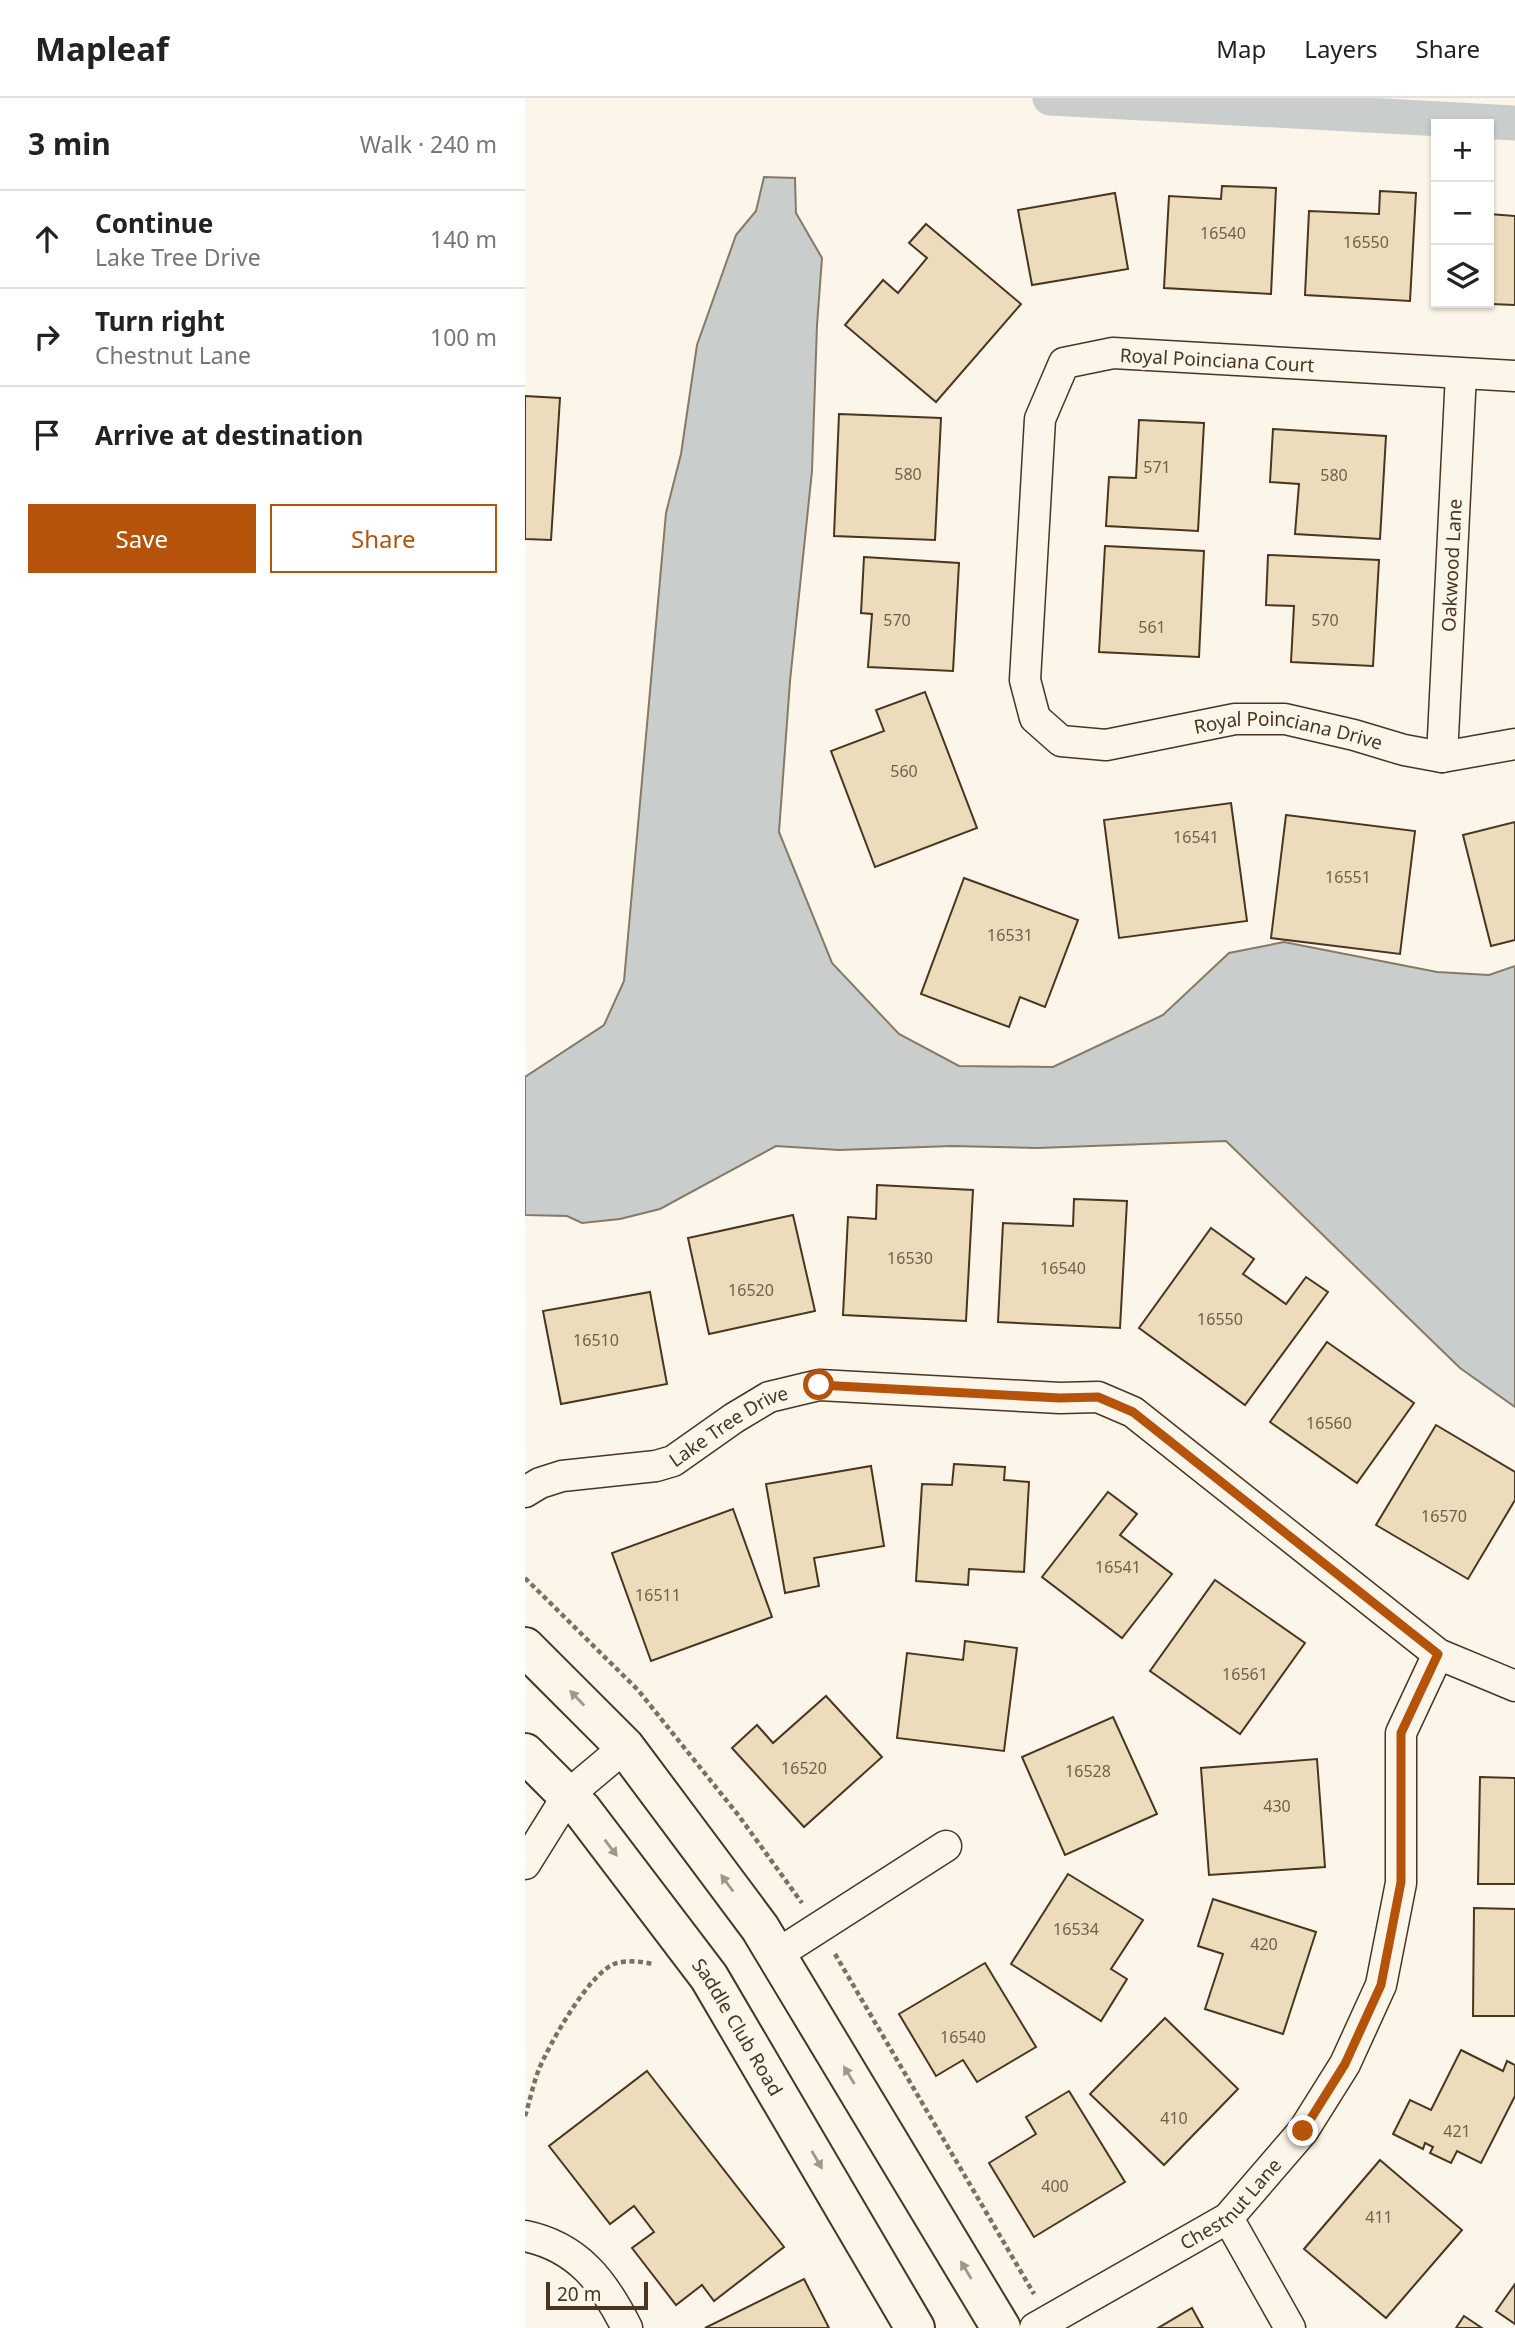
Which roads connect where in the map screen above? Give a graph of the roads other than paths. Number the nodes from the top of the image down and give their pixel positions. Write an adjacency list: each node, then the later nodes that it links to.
1 (1461, 374): 2 (street, Royal Poinciana Court); 3 (street, Royal Poinciana Court); 5 (street, Oakwood Lane)
2 (1515, 376)
3 (1061, 741): 5 (street, Royal Poinciana Drive)
4 (1515, 744): 5 (street, Royal Poinciana Drive)
5 (1442, 757)
6 (525, 1492): 8 (street, Lake Tree Drive)
7 (525, 1647): 10 (street, one-way to 7)
8 (1438, 1654): 9 (street, Lake Tree Drive); 16 (street, Chestnut Lane)
9 (1515, 1686)
10 (625, 1746): 12 (street); 15 (street, one-way to 10)
11 (525, 1752): 12 (street, Saddle Club Road)
12 (568, 1796): 14 (street); 19 (street, Saddle Club Road, one-way to 19)
13 (946, 1846): 15 (street)
14 (525, 1864)
15 (776, 1955): 20 (street, one-way to 15)
16 (1228, 2218): 21 (street, Chestnut Lane); 22 (street)
17 (525, 2236): 18 (street)
18 (627, 2328)
19 (915, 2328)
20 (1001, 2328)
21 (1035, 2328)
22 (1290, 2328)

